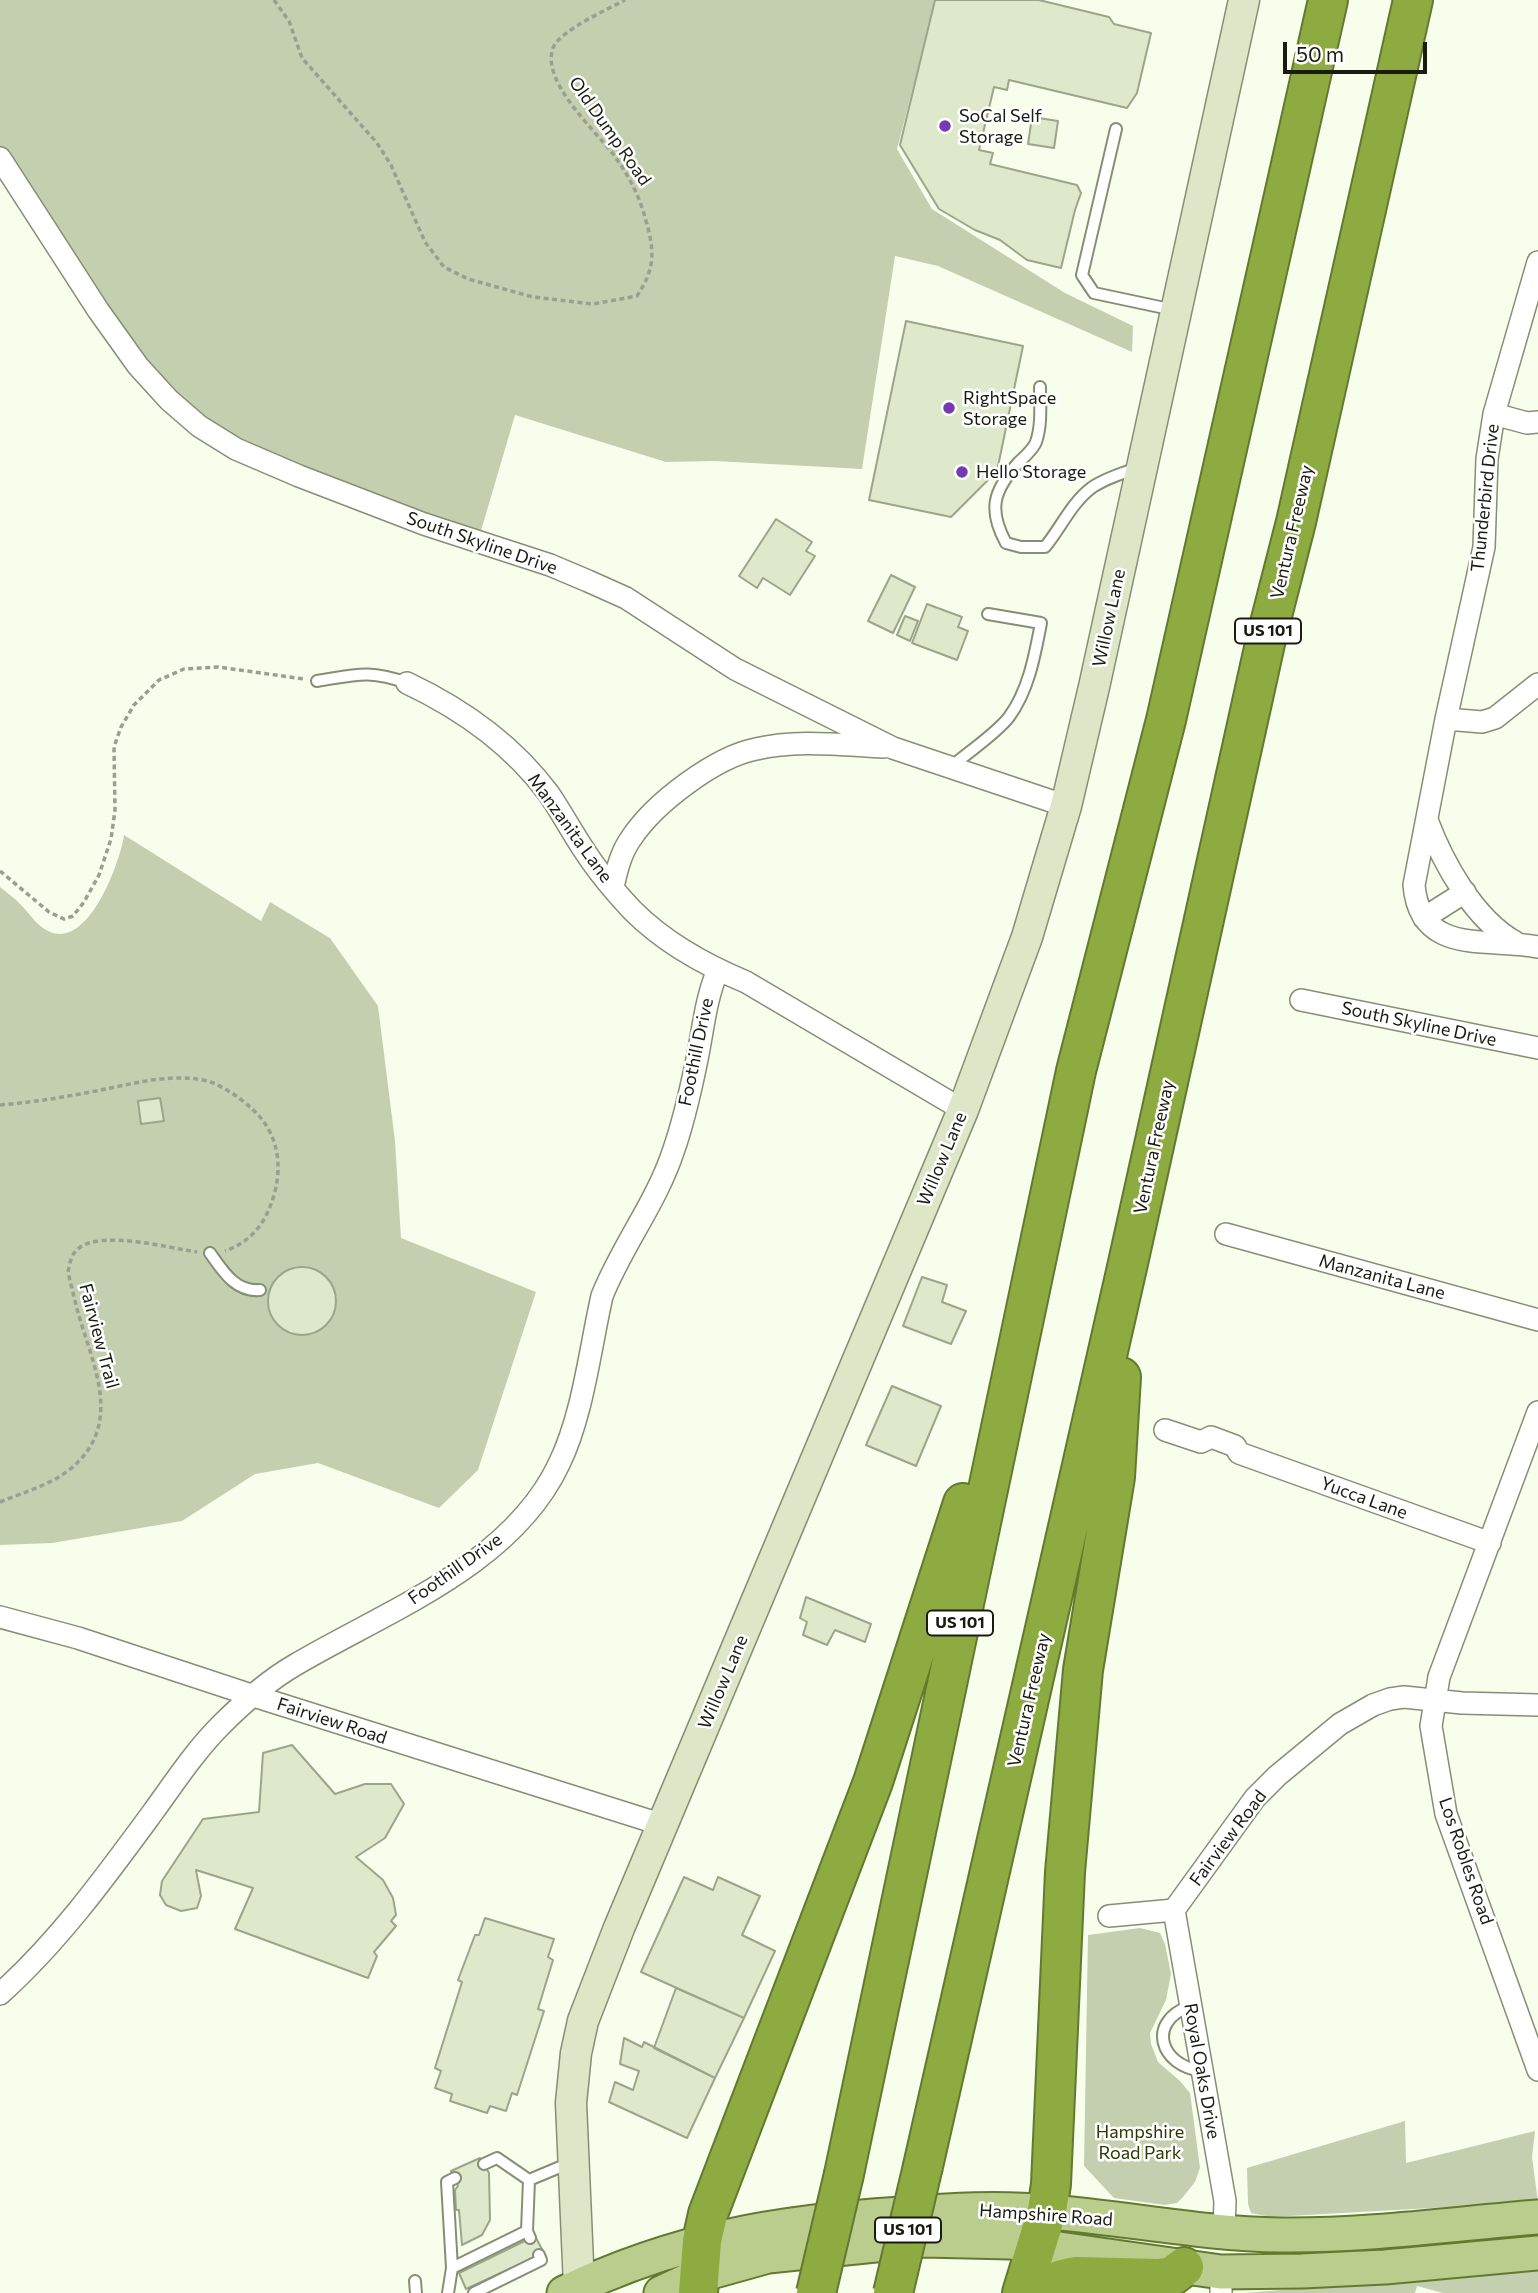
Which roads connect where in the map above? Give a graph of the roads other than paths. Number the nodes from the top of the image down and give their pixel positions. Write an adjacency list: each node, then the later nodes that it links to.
1 (1244, 0): 7 (street, Willow Lane)
2 (1328, 0): 29 (highway, US 101)
3 (1413, 0): 33 (highway, Ventura Freeway / US 101)
4 (1116, 129): 7 (lane)
5 (0, 158): 17 (street, South Skyline Drive)
6 (1538, 262): 9 (street, Thunderbird Drive)
7 (1176, 310): 11 (street, Willow Lane)
8 (1040, 387): 11 (lane)
9 (1494, 414): 10 (street); 16 (street, Thunderbird Drive)
10 (1538, 422)
11 (1142, 466): 19 (street, Willow Lane)
12 (988, 614): 18 (lane)
13 (317, 681): 14 (lane, Manzanita Lane)
14 (407, 683): 21 (street, Manzanita Lane)
15 (1538, 684): 16 (street)
16 (1446, 719): 20 (street, Thunderbird Drive)
17 (893, 748): 18 (street, South Skyline Drive); 21 (street)
18 (951, 767): 19 (street, South Skyline Drive)
19 (1066, 806): 30 (street, Willow Lane)
20 (1426, 818): 22 (street); 23 (street, Thunderbird Drive)
21 (613, 887): 26 (street, Manzanita Lane)
22 (1465, 892): 23 (street); 24 (street)
23 (1424, 918): 24 (street)
24 (1515, 942): 25 (street)
25 (1538, 947)
26 (718, 970): 30 (street, Manzanita Lane); 40 (street, Foothill Drive)
27 (1301, 1000): 28 (street, South Skyline Drive)
28 (1538, 1048)
29 (1076, 1071): 61 (highway); 69 (highway, US 101, bridge)
30 (963, 1110): 43 (street, Willow Lane)
31 (1226, 1234): 35 (street, Manzanita Lane)
32 (210, 1253): 34 (lane)
33 (1128, 1264): 55 (highway); 70 (highway, Ventura Freeway / US 101, bridge)
34 (260, 1290)
35 (1538, 1320)
36 (1538, 1412): 38 (street, Los Robles Road)
37 (1165, 1430): 38 (street, Yucca Lane)
38 (1490, 1543): 41 (street, Los Robles Road)
39 (0, 1618): 40 (street, Fairview Road)
40 (254, 1696): 43 (street, Fairview Road); 46 (street, Foothill Drive)
41 (1435, 1699): 42 (street, Fairview Road); 44 (street, Fairview Road); 48 (street, Los Robles Road)
42 (1538, 1705)
43 (663, 1825): 50 (street, Willow Lane)
44 (1174, 1910): 45 (street); 47 (street, Royal Oaks Drive)
45 (1109, 1916)
46 (0, 1994)
47 (1190, 2006): 49 (street, Royal Oaks Drive); 49 (lane)
48 (1538, 2070)
49 (1202, 2071): 56 (street, Royal Oaks Drive)
50 (573, 2162): 53 (lane); 64 (street, Willow Lane)
51 (484, 2164): 53 (lane)
52 (455, 2178): 60 (lane)
53 (529, 2180): 60 (lane)
54 (1538, 2217): 56 (main road, Hampshire Road)
55 (1042, 2228): 56 (main road, Hampshire Road); 59 (main road, Hampshire Road); 61 (main road, Hampshire Road); 71 (highway)
56 (1224, 2232)
57 (1538, 2253): 63 (main road, Hampshire Road)
58 (539, 2255): 67 (lane)
59 (1184, 2267): 63 (main road, Hampshire Road); 72 (highway)
60 (452, 2268): 66 (lane)
61 (700, 2270): 64 (main road, Hampshire Road); 68 (main road, Hampshire Road)
62 (415, 2281): 65 (lane)
63 (1221, 2283)
64 (574, 2291)
65 (416, 2293)
66 (447, 2293)
67 (474, 2293)
68 (662, 2293)
69 (816, 2293)
70 (893, 2293)
71 (1022, 2293)
72 (1044, 2293)

